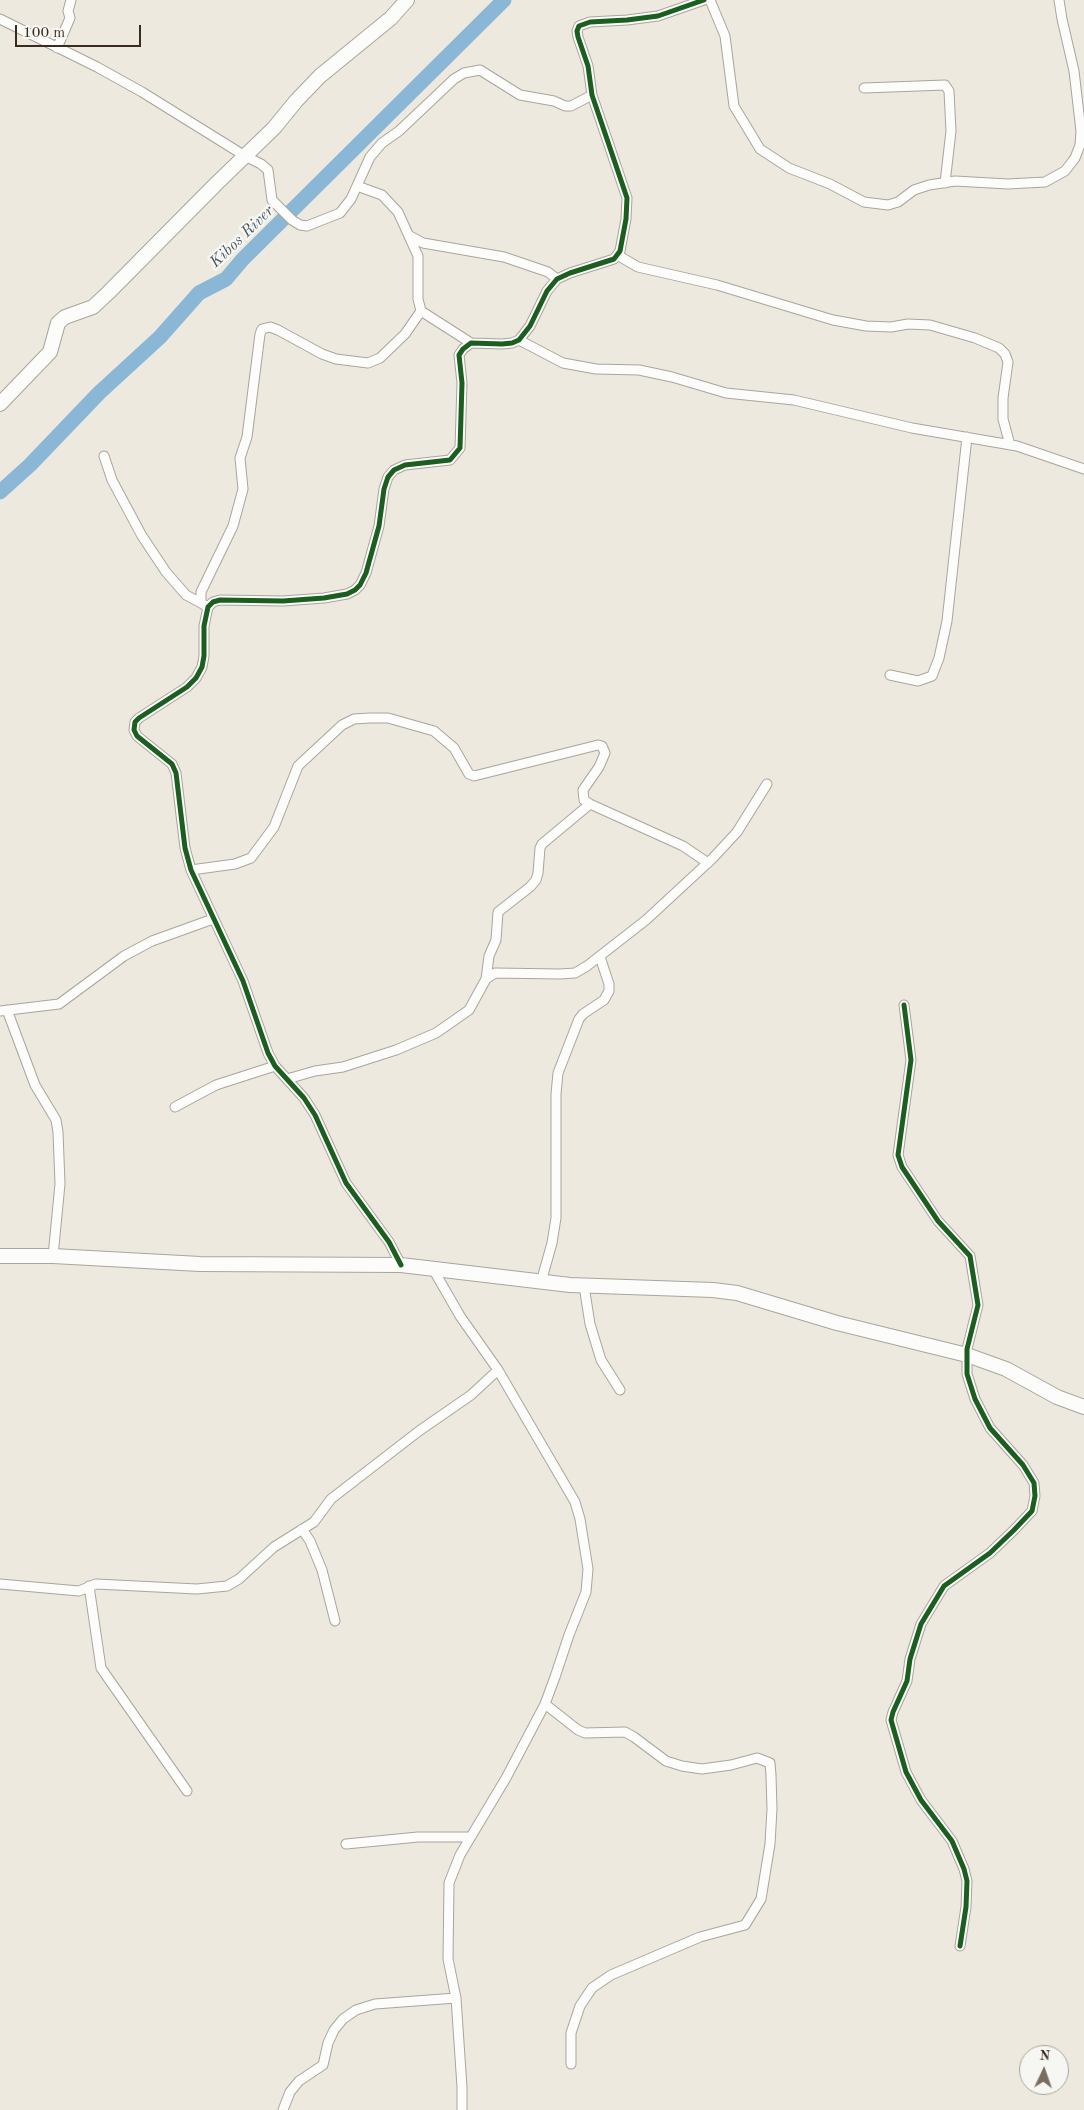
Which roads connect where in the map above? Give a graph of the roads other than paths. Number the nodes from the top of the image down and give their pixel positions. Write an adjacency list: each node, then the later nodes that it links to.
1 (71, 0): 7 (street)
2 (407, 0): 10 (main road)
3 (704, 0): 9 (street)
4 (710, 0): 11 (street)
5 (1059, 0): 11 (street)
6 (0, 19): 7 (street)
7 (57, 48): 10 (street)
8 (864, 88): 11 (street)
9 (592, 95): 12 (street); 14 (street)
10 (245, 156): 12 (street); 19 (main road)
11 (945, 183)
12 (357, 186): 13 (street)
13 (410, 236): 15 (street); 16 (street)
14 (619, 256): 15 (street); 21 (street)
15 (557, 279): 17 (street)
16 (421, 311): 18 (street); 24 (street)
17 (518, 340): 18 (street); 20 (street)
18 (471, 344): 24 (street)
19 (0, 404)
20 (967, 437): 21 (street); 25 (street)
21 (1010, 445): 23 (street)
22 (104, 456): 24 (street)
23 (1084, 469)
24 (204, 605): 29 (street)
25 (890, 674)
26 (766, 784): 28 (street)
27 (590, 804): 28 (street); 29 (street); 32 (street)
28 (708, 863): 31 (street)
29 (191, 870): 30 (street)
30 (213, 919): 34 (street); 35 (street)
31 (600, 957): 32 (street); 42 (street)
32 (486, 979): 36 (street)
33 (904, 1005): 44 (street)
34 (4, 1011): 39 (street)
35 (276, 1066): 36 (street); 37 (street)
36 (287, 1079): 40 (street)
37 (176, 1107)
38 (0, 1256): 39 (main road)
39 (53, 1256): 40 (main road)
40 (402, 1265): 41 (main road)
41 (433, 1269): 42 (main road); 45 (street)
42 (541, 1282): 43 (main road)
43 (584, 1286): 44 (main road); 46 (street)
44 (967, 1355): 47 (main road); 56 (street)
45 (498, 1370): 48 (street); 52 (street)
46 (620, 1390)
47 (1084, 1407)
48 (302, 1529): 50 (street); 51 (street)
49 (0, 1584): 50 (street)
50 (89, 1586): 53 (street)
51 (335, 1621)
52 (545, 1704): 54 (street); 58 (street)
53 (186, 1791)
54 (470, 1837): 55 (street); 57 (street)
55 (346, 1844)
56 (960, 1946)
57 (456, 1998): 59 (street); 60 (street)
58 (571, 2064)
59 (283, 2110)
60 (462, 2110)

